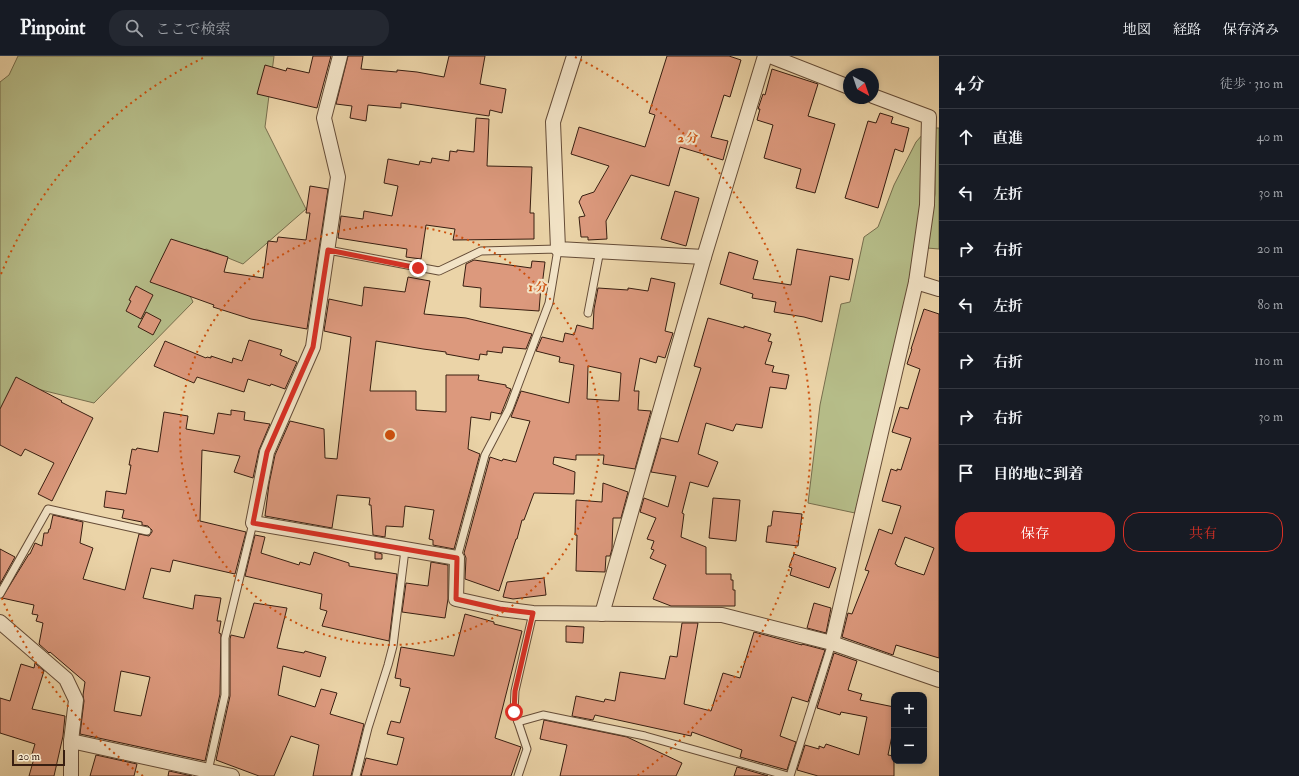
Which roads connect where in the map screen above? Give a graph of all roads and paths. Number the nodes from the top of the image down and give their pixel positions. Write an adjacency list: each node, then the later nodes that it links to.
1 (340, 56): 8 (street)
2 (574, 56): 7 (street)
3 (765, 56): 10 (street)
4 (770, 56): 5 (street)
5 (843, 84)
6 (879, 98): 11 (street)
7 (558, 249): 8 (lane); 9 (street); 17 (lane)
8 (328, 250): 14 (street)
9 (600, 250): 10 (street); 13 (lane)
10 (704, 257): 20 (street)
11 (916, 282): 12 (street); 22 (street)
12 (939, 289)
13 (588, 313)
14 (253, 523): 16 (street); 26 (lane)
15 (147, 531): 18 (lane)
16 (405, 550): 17 (street); 29 (lane)
17 (457, 558): 19 (street)
18 (0, 594)
19 (533, 613): 20 (street); 24 (lane)
20 (602, 614): 22 (street)
21 (0, 622): 25 (street)
22 (832, 643): 23 (street); 31 (lane)
23 (939, 680)
24 (518, 722): 30 (lane); 31 (lane)
25 (71, 741): 26 (street); 27 (street)
26 (208, 770): 28 (street)
27 (71, 776)
28 (232, 776)
29 (356, 776)
30 (518, 776)
31 (789, 776)

